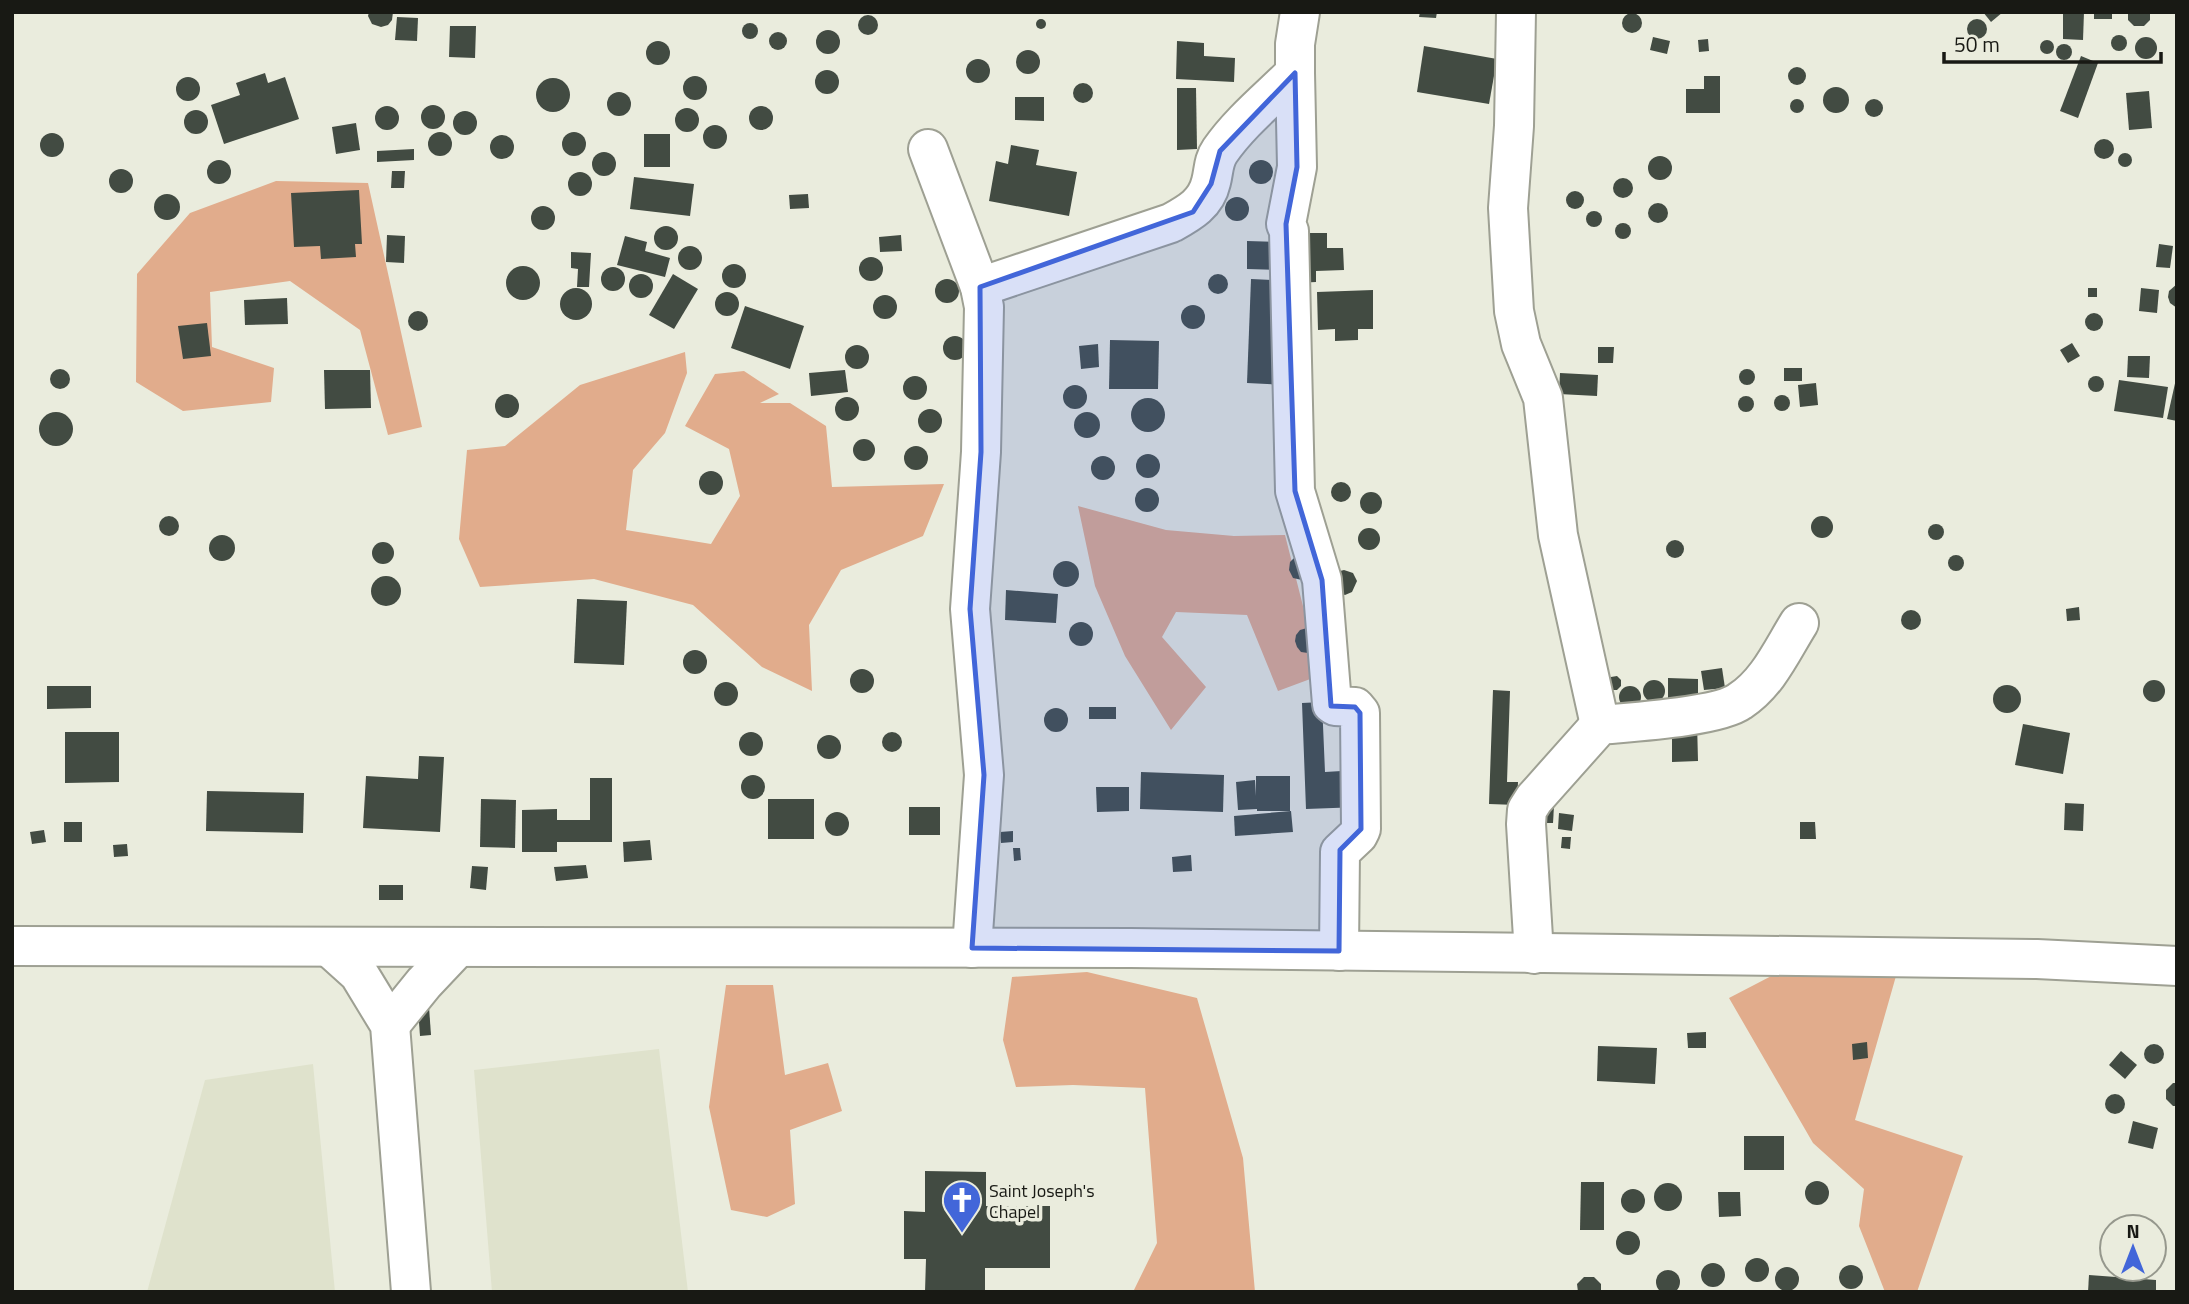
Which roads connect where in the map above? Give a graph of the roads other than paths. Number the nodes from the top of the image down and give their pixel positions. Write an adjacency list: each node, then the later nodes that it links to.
1 (1300, 12): 3 (street)
2 (1516, 12): 7 (street)
3 (1295, 73): 5 (street); 12 (street)
4 (928, 149): 5 (street)
5 (980, 287): 11 (street)
6 (1799, 623): 7 (street)
7 (1601, 725): 13 (street)
8 (12, 946): 9 (street)
9 (329, 947): 10 (street); 15 (street)
10 (458, 947): 11 (street); 15 (street)
11 (972, 948): 12 (street)
12 (1339, 951): 13 (street)
13 (1534, 954): 14 (street)
14 (2177, 967)
15 (390, 1025): 16 (street)
16 (411, 1292)

